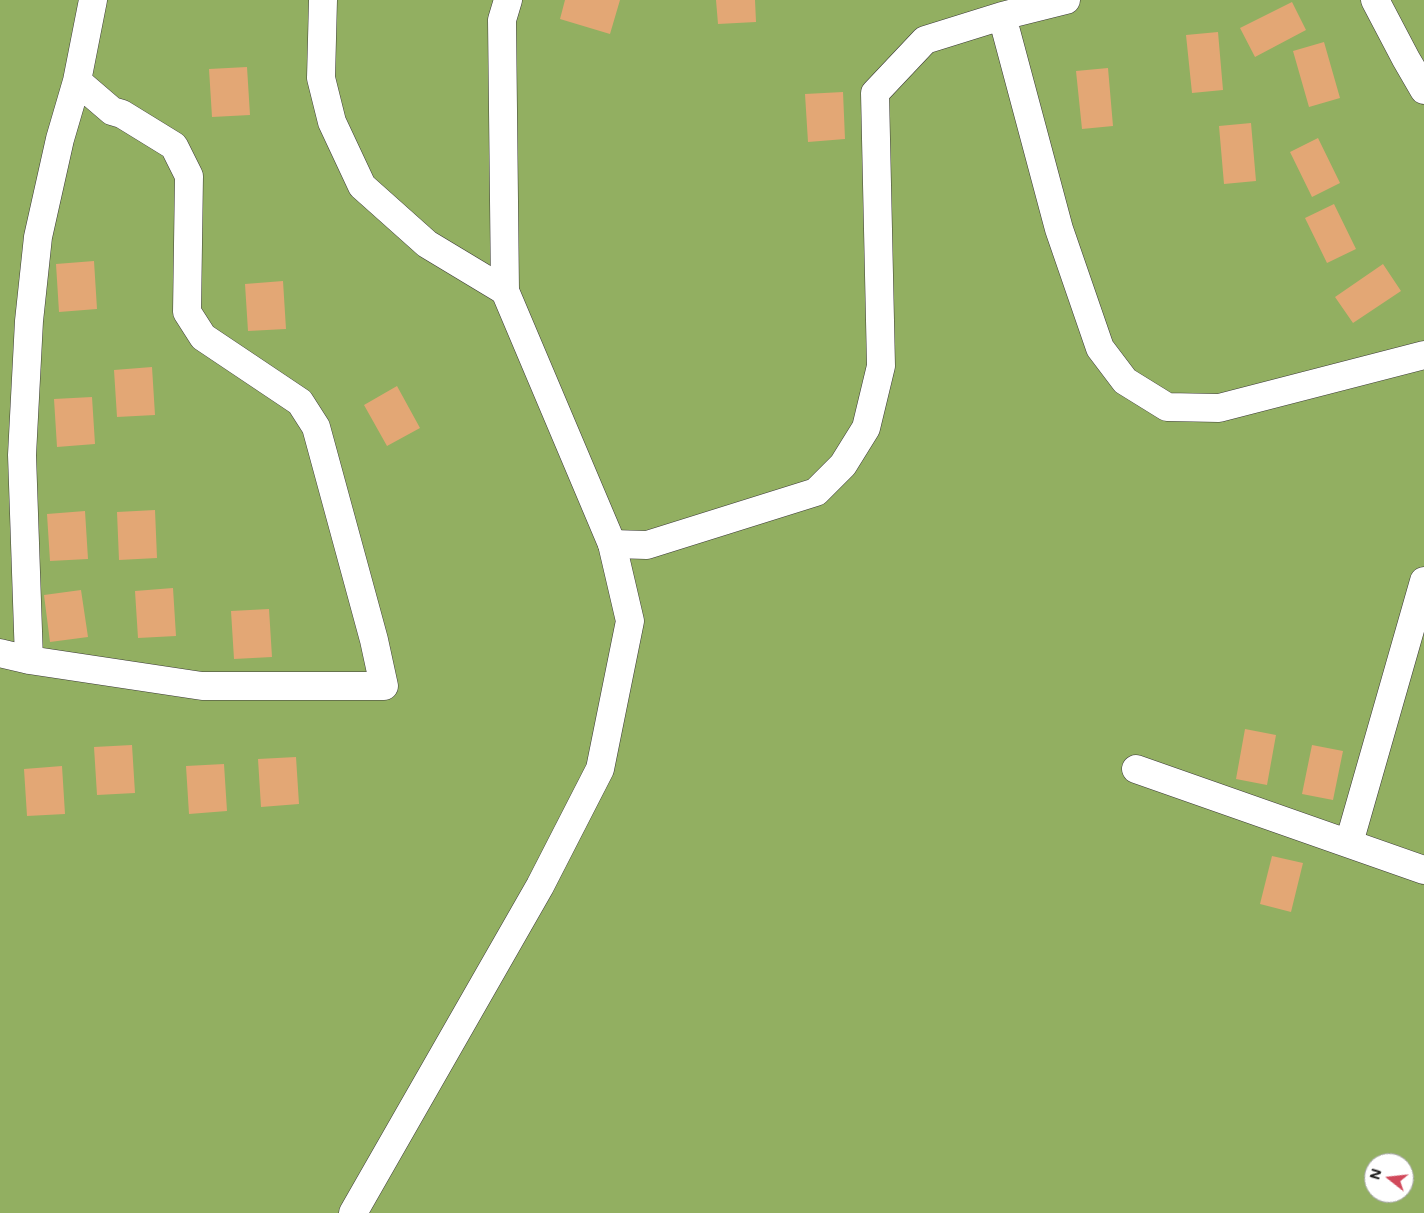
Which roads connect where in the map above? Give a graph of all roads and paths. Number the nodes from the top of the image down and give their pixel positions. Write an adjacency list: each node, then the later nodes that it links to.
1 (93, 0): 7 (street)
2 (323, 0): 9 (street)
3 (508, 0): 9 (street)
4 (1066, 0): 6 (street)
5 (1375, 0): 8 (street)
6 (1002, 16): 10 (street); 11 (street)
7 (77, 81): 14 (street); 14 (street)
8 (1424, 90)
9 (505, 290): 11 (street)
10 (1424, 355)
11 (612, 544): 18 (street)
12 (1424, 581): 16 (street)
13 (0, 653): 14 (street)
14 (30, 660)
15 (1136, 769): 16 (street)
16 (1349, 843): 17 (street)
17 (1424, 870)
18 (354, 1213)

